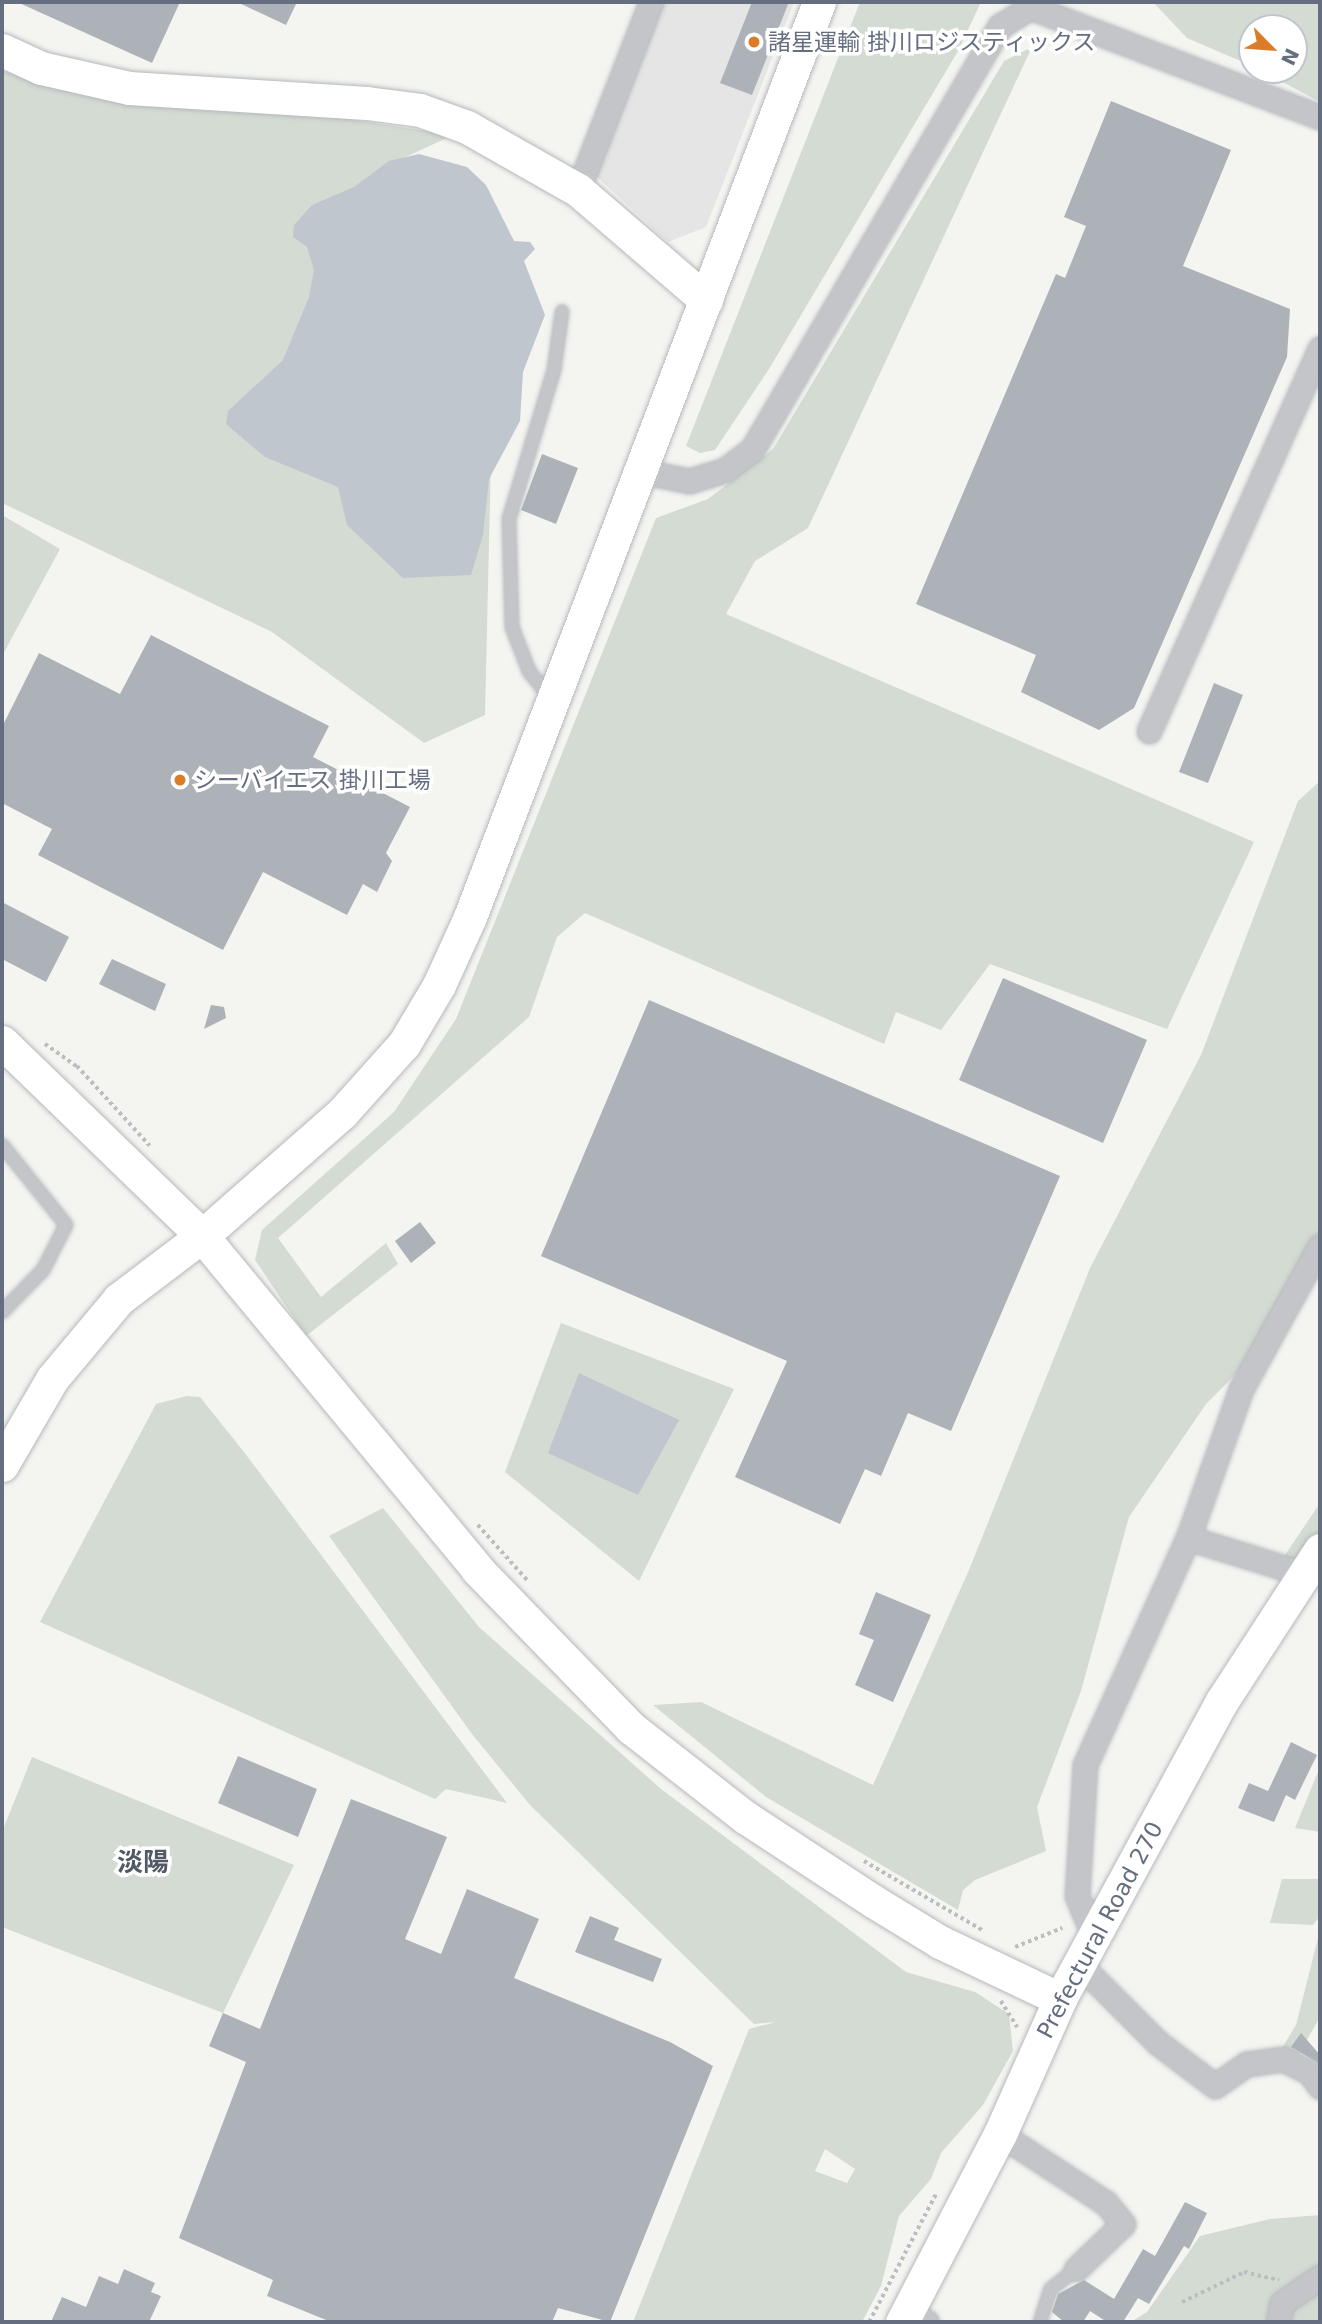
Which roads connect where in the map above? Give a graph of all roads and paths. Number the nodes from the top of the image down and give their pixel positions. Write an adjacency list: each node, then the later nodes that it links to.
1 (651, 2): 5 (street)
2 (819, 2): 6 (street)
3 (2, 50): 5 (street)
4 (1320, 117): 9 (street)
5 (578, 190): 6 (street)
6 (706, 300): 9 (street)
7 (562, 312): 10 (lane)
8 (1320, 348): 11 (street)
9 (640, 471): 10 (street)
10 (553, 701): 16 (street)
11 (1149, 731)
12 (34, 1037): 15 (path)
13 (2, 1042): 16 (street)
14 (2, 1145): 18 (lane)
15 (153, 1149)
16 (202, 1236): 19 (street); 30 (street)
17 (1320, 1246): 21 (street)
18 (2, 1312)
19 (2, 1465)
20 (475, 1522): 23 (path)
21 (1188, 1538): 22 (street); 28 (street)
22 (1315, 1561): 28 (street, Prefectural Road 270)
23 (536, 1590)
24 (861, 1859): 26 (path)
25 (1062, 1928): 27 (path)
26 (989, 1934)
27 (1001, 1941)
28 (1087, 1950): 30 (street, Prefectural Road 270); 32 (street)
29 (990, 1993): 31 (path)
30 (1060, 1999): 33 (street, Prefectural Road 270)
31 (1020, 2031)
32 (1320, 2087)
33 (1000, 2134): 35 (street); 39 (street, Prefectural Road 270)
34 (943, 2184): 40 (path)
35 (1076, 2269): 41 (lane)
36 (1320, 2277): 37 (street)
37 (1297, 2288): 38 (path); 42 (street)
38 (1182, 2302)
39 (912, 2319)
40 (869, 2322)
41 (1040, 2322)
42 (1278, 2322)

